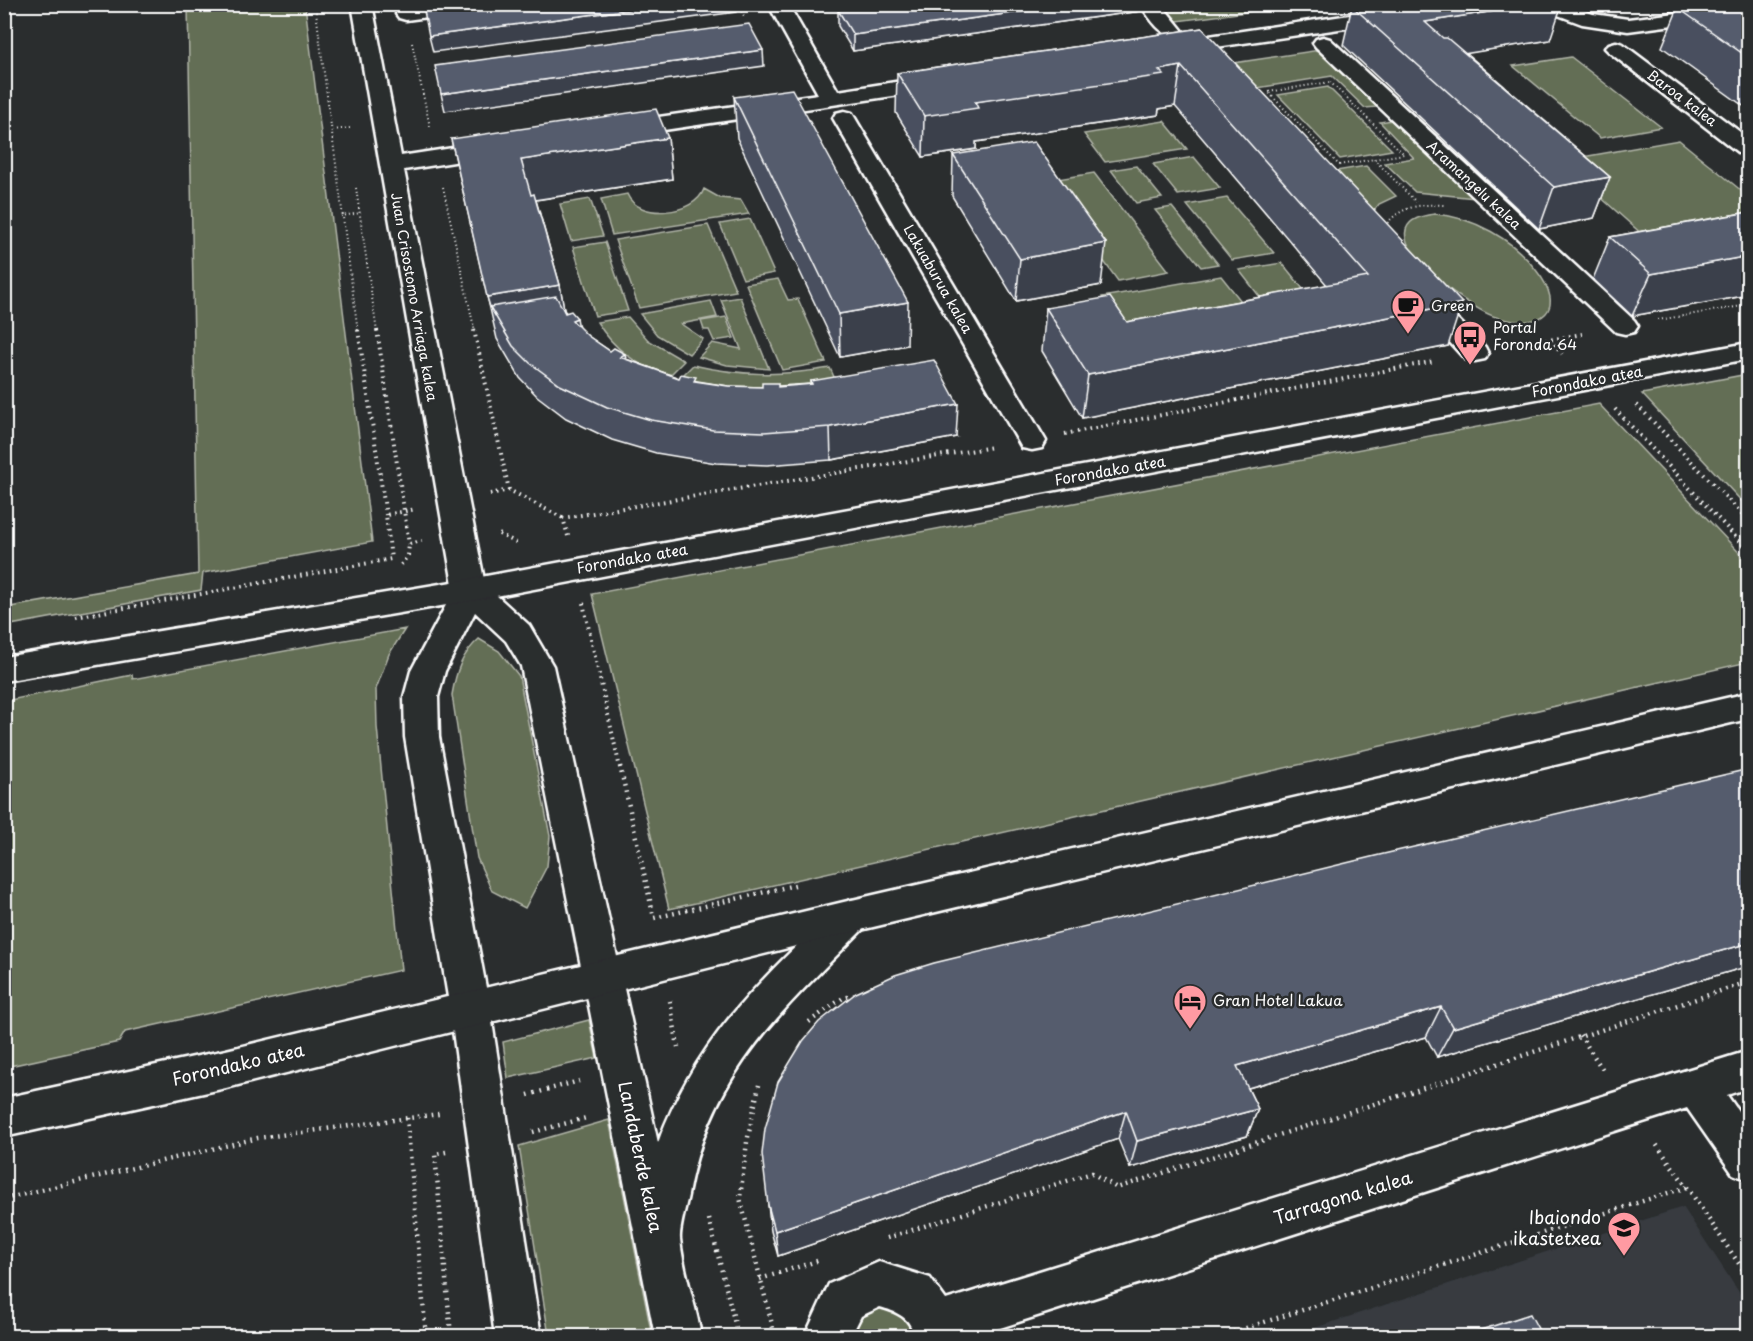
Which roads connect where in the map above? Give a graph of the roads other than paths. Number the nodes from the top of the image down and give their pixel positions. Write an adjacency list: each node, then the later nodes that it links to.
1 (362, 4): 18 (street, Juan Crisostomo Arriaga kalea)
2 (479, 4): 8 (street)
3 (778, 4): 14 (street, Lakuaburua kalea)
4 (1150, 4): 9 (street)
5 (1468, 4): 12 (street)
6 (1554, 6): 7 (street)
7 (1749, 9)
8 (406, 14)
9 (1173, 31)
10 (1323, 43): 20 (street, Aramangelu kalea)
11 (1616, 48): 17 (street, Baroa kalea)
12 (1152, 50)
13 (966, 78): 14 (street)
14 (838, 108): 15 (street); 23 (street, Lakuaburua kalea)
15 (600, 133)
16 (519, 145): 18 (street)
17 (1749, 149)
18 (390, 165): 24 (street, Juan Crisostomo Arriaga kalea)
19 (1373, 245): 22 (street)
20 (1625, 326)
21 (1749, 351): 24 (street, Forondako atea)
22 (1475, 353)
23 (1032, 441)
24 (470, 590): 25 (street, Forondako atea); 28 (street); 29 (street)
25 (4, 669)
26 (1746, 710): 27 (street, Forondako atea)
27 (852, 916): 28 (street, Forondako atea); 34 (street)
28 (603, 978): 29 (street, Forondako atea); 34 (street, Landaberde kalea)
29 (470, 1009): 32 (street, Forondako atea); 36 (street)
30 (1749, 1070): 31 (street, Tarragona kalea)
31 (1696, 1086): 33 (street); 35 (street, Tarragona kalea)
32 (4, 1118)
33 (1749, 1160)
34 (658, 1243): 37 (street, Landaberde kalea)
35 (936, 1331): 38 (street)
36 (518, 1336)
37 (678, 1336)
38 (828, 1336)

